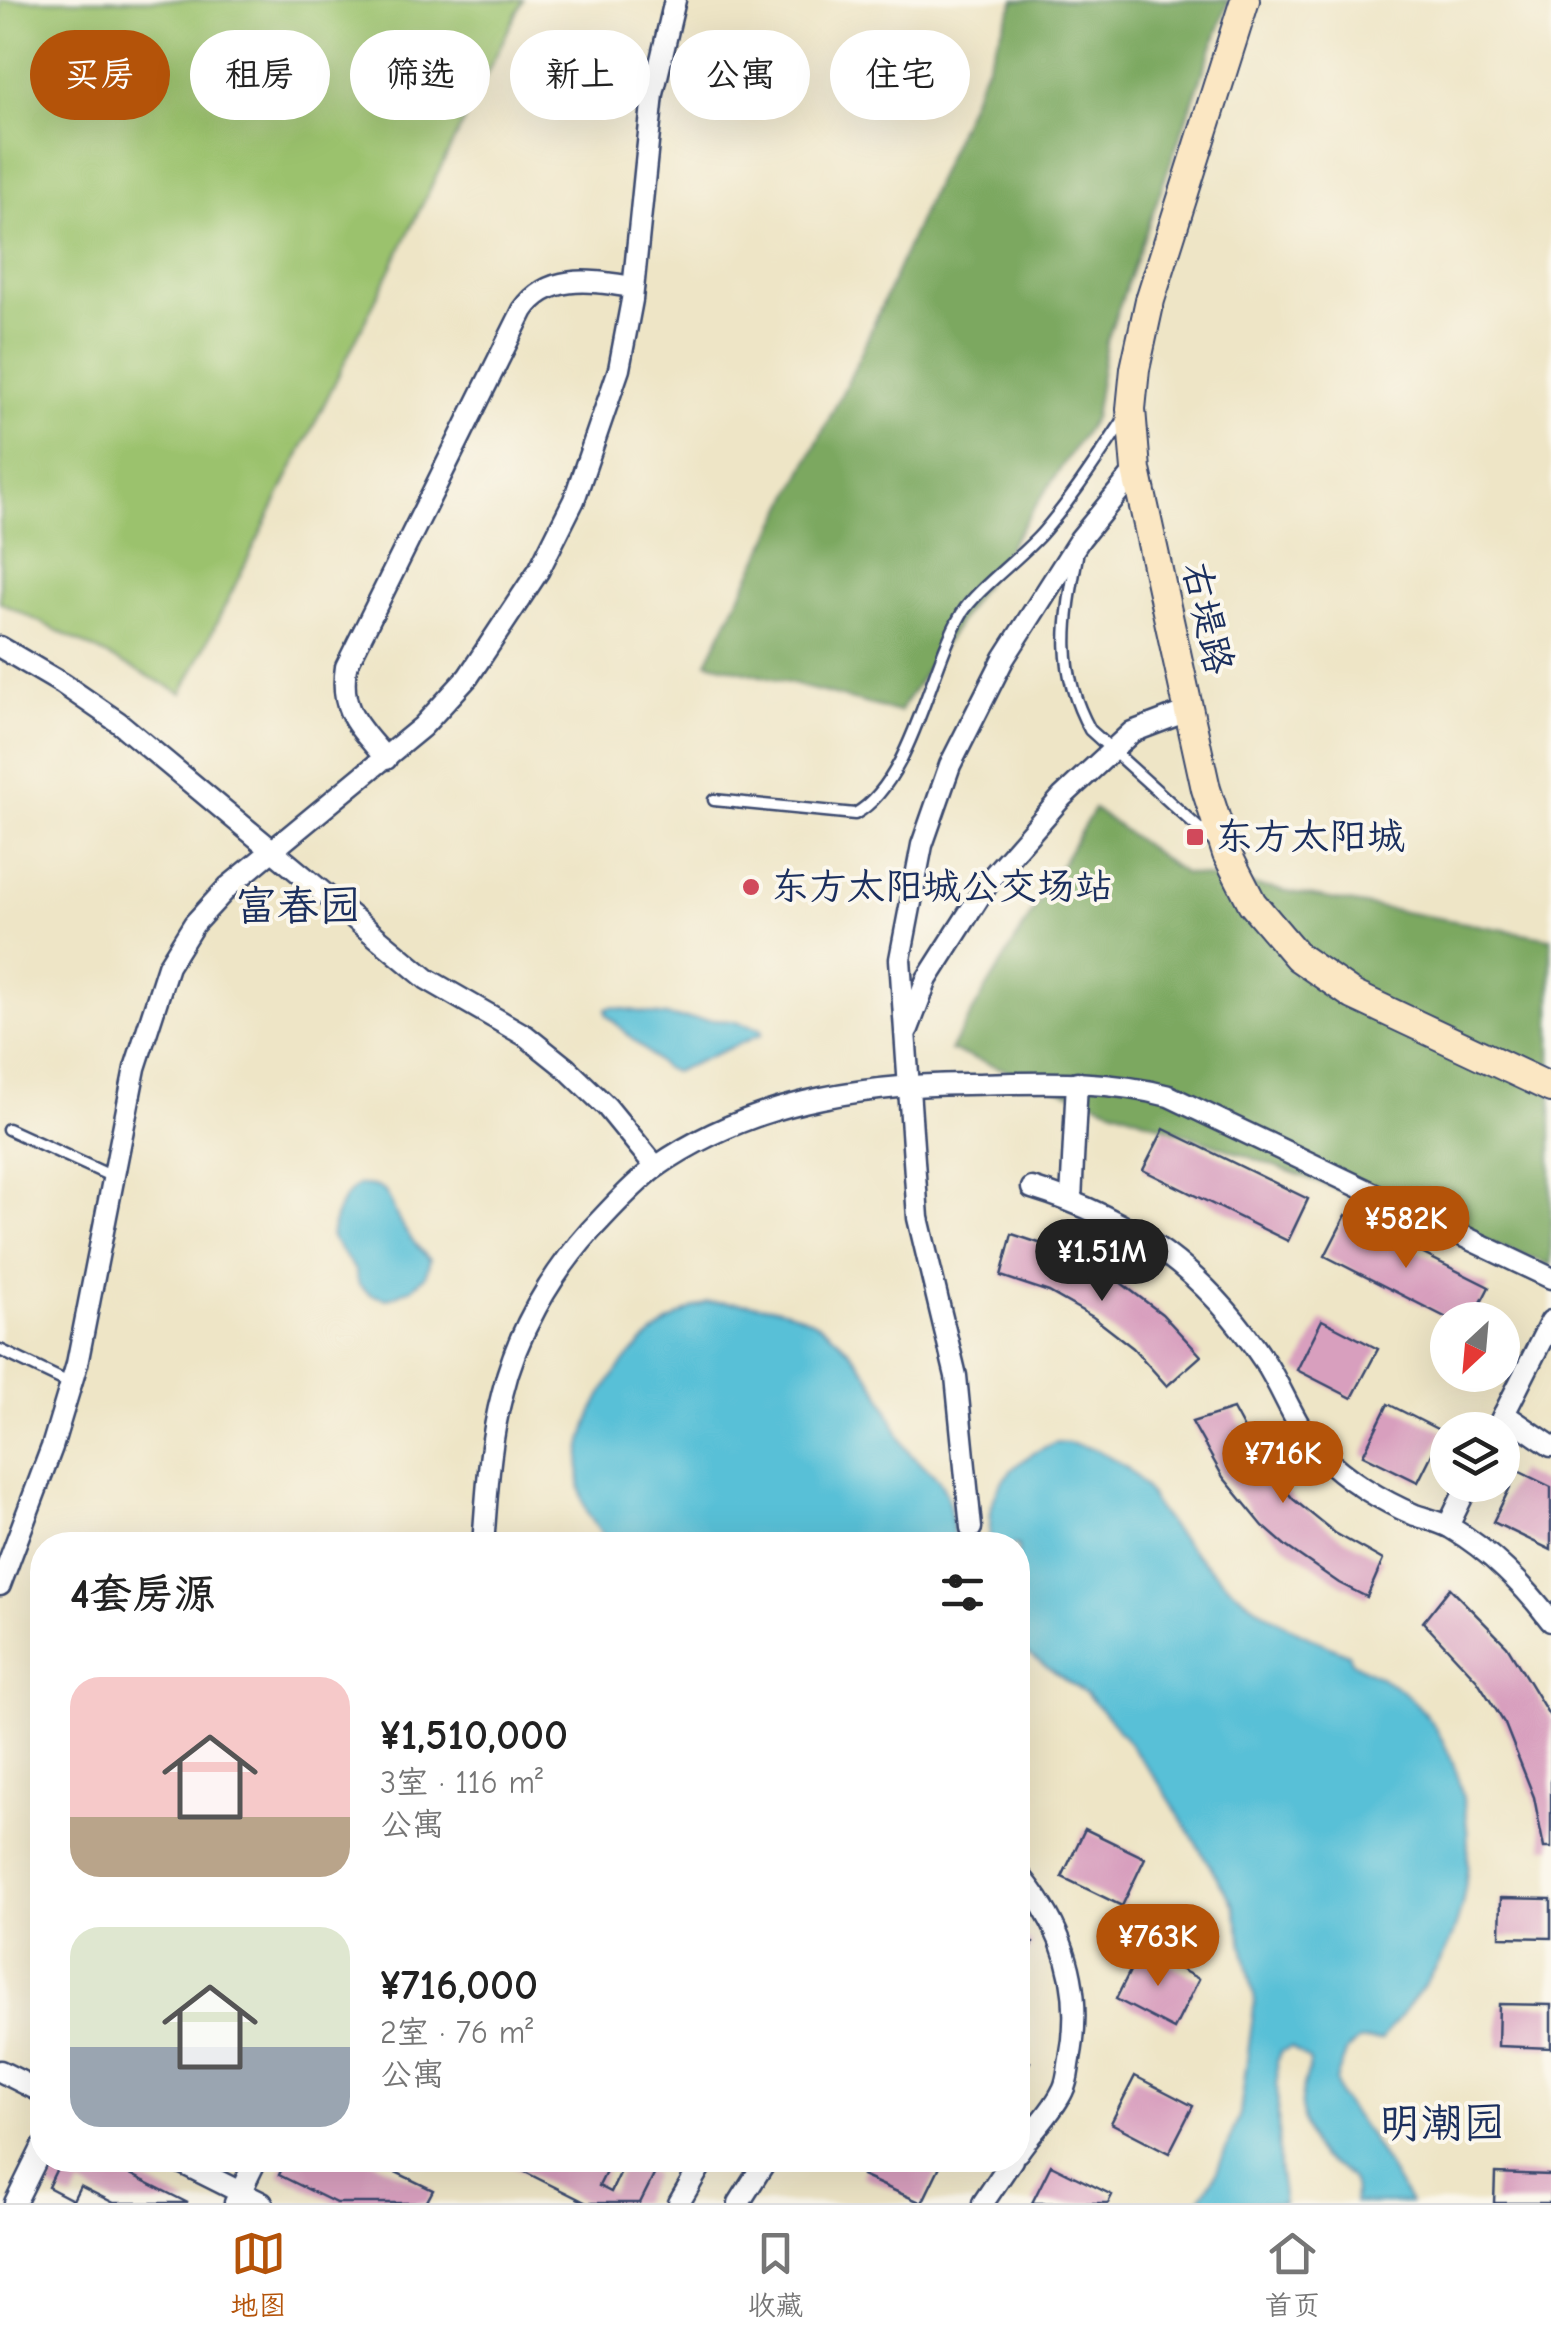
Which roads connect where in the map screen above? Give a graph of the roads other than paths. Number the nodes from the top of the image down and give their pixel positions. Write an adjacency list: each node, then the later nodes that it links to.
1 (675, 0): 3 (street)
2 (1245, 0): 4 (main road, 右堤路)
3 (633, 287): 10 (street); 10 (street)
4 (1131, 409): 5 (main road, 右堤路); 11 (lane)
5 (1136, 470): 6 (street); 8 (main road, 右堤路)
6 (1080, 539): 9 (lane); 14 (street)
7 (0, 647): 12 (street)
8 (1190, 710): 9 (street); 13 (main road, 右堤路)
9 (1112, 750): 13 (lane); 14 (street)
10 (386, 759): 12 (street)
11 (714, 800)
12 (271, 851): 19 (street); 20 (street)
13 (1227, 854): 17 (main road, 右堤路)
14 (904, 1040): 16 (street)
15 (1077, 1082): 16 (street); 22 (street); 23 (street)
16 (907, 1084): 19 (street); 33 (street)
17 (1551, 1088)
18 (8, 1128): 20 (lane)
19 (656, 1167): 32 (street)
20 (114, 1178): 26 (street)
21 (1032, 1188): 22 (street)
22 (1071, 1200): 31 (street)
23 (1551, 1278)
24 (1551, 1320): 27 (street)
25 (0, 1350): 26 (lane)
26 (71, 1384): 34 (street)
27 (1505, 1412)
28 (1520, 1431): 29 (street)
29 (1551, 1446)
30 (1460, 1502): 31 (street)
31 (1448, 1526): 35 (street)
32 (484, 1532)
33 (971, 1532)
34 (2, 1577)
35 (1551, 1621)
36 (1030, 1887): 39 (street)
37 (0, 2071): 38 (street)
38 (30, 2086)
39 (1030, 2136)
40 (30, 2172): 49 (street)
41 (195, 2172): 46 (street)
42 (250, 2172): 46 (street)
43 (693, 2172): 51 (street)
44 (758, 2172): 52 (street)
45 (1004, 2172): 53 (street)
46 (237, 2198): 50 (street)
47 (0, 2200): 48 (street)
48 (7, 2203)
49 (15, 2203)
50 (262, 2203)
51 (679, 2203)
52 (739, 2203)
53 (984, 2203)

